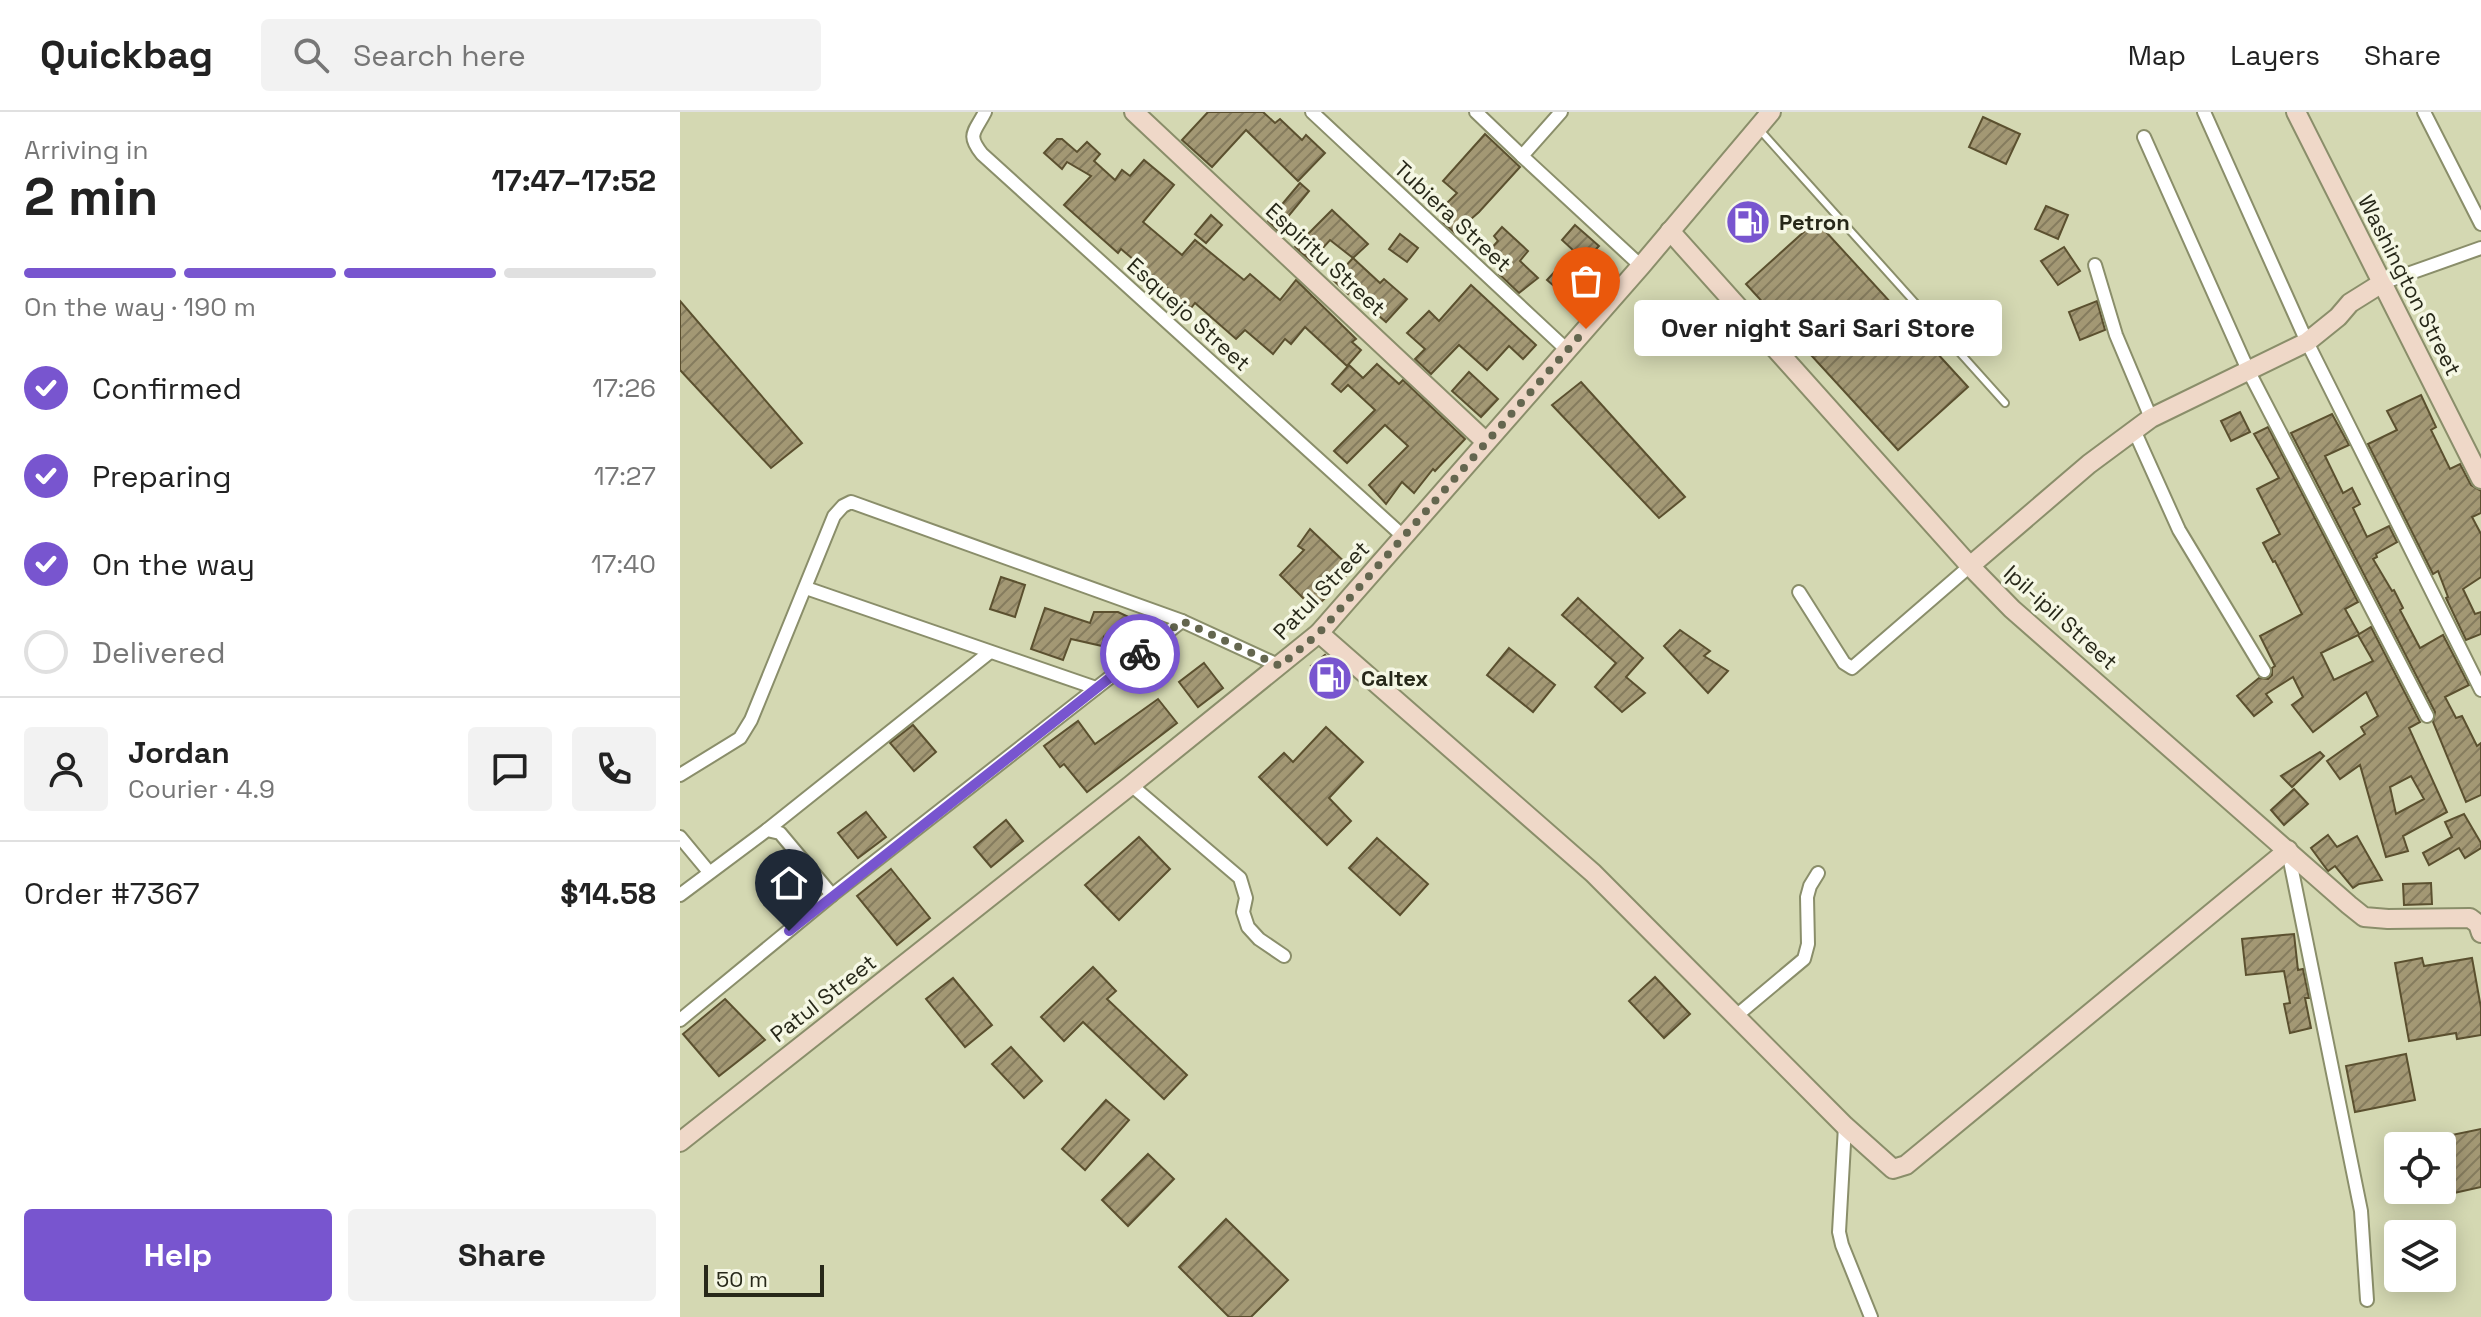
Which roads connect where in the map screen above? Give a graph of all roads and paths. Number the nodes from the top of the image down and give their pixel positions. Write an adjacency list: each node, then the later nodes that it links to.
1 (985, 112): 27 (street, Esquejo Street)
2 (1134, 112): 25 (street, Espiritu Street)
3 (1312, 112): 20 (street, Tubiera Street)
4 (1476, 112): 12 (street)
5 (1561, 112): 12 (street)
6 (1771, 112): 10 (street, Patul Street)
7 (2204, 112): 19 (street)
8 (2296, 112): 18 (street, Washington Street)
9 (2424, 112): 13 (street)
10 (1758, 129): 14 (street, Patul Street); 22 (lane)
11 (2144, 137): 21 (street)
12 (1522, 156): 17 (street)
13 (2481, 224)
14 (1670, 231): 17 (street, Patul Street); 28 (street, Ipil-ipil Street)
15 (2481, 248): 18 (street)
16 (2095, 265): 23 (street)
17 (1641, 266): 20 (street, Patul Street)
18 (2382, 283): 19 (street); 26 (street, Washington Street)
19 (2307, 342): 21 (street); 37 (street)
20 (1567, 350): 25 (street, Patul Street)
21 (2248, 370): 23 (street); 38 (street)
22 (2005, 403)
23 (2151, 418): 24 (street)
24 (2134, 430): 28 (street); 35 (street)
25 (1485, 441): 27 (street, Patul Street)
26 (2481, 479)
27 (1404, 537): 32 (street, Patul Street)
28 (1970, 566): 30 (street); 43 (street, Ipil-ipil Street)
29 (806, 588): 31 (street); 33 (street); 39 (street)
30 (1799, 592)
31 (1182, 621): 34 (street); 36 (street)
32 (1319, 633): 34 (street, Patul Street); 50 (street)
33 (990, 652): 36 (street); 41 (street)
34 (1280, 666): 40 (street, Patul Street)
35 (2264, 671)
36 (1096, 688): 47 (street)
37 (2481, 690)
38 (2427, 716)
39 (680, 775)
40 (1131, 785): 49 (street); 53 (street, Patul Street)
41 (767, 830): 44 (street); 47 (street)
42 (680, 837): 44 (street)
43 (2288, 850): 48 (street, Ipil-ipil Street); 52 (street); 54 (street)
44 (709, 872): 46 (street)
45 (1818, 873): 50 (street)
46 (680, 895)
47 (832, 895): 51 (street)
48 (2481, 933)
49 (1284, 956)
50 (1736, 1016): 52 (street)
51 (680, 1020)
52 (1845, 1126): 55 (street)
53 (680, 1142)
54 (2367, 1300)
55 (1871, 1317)

